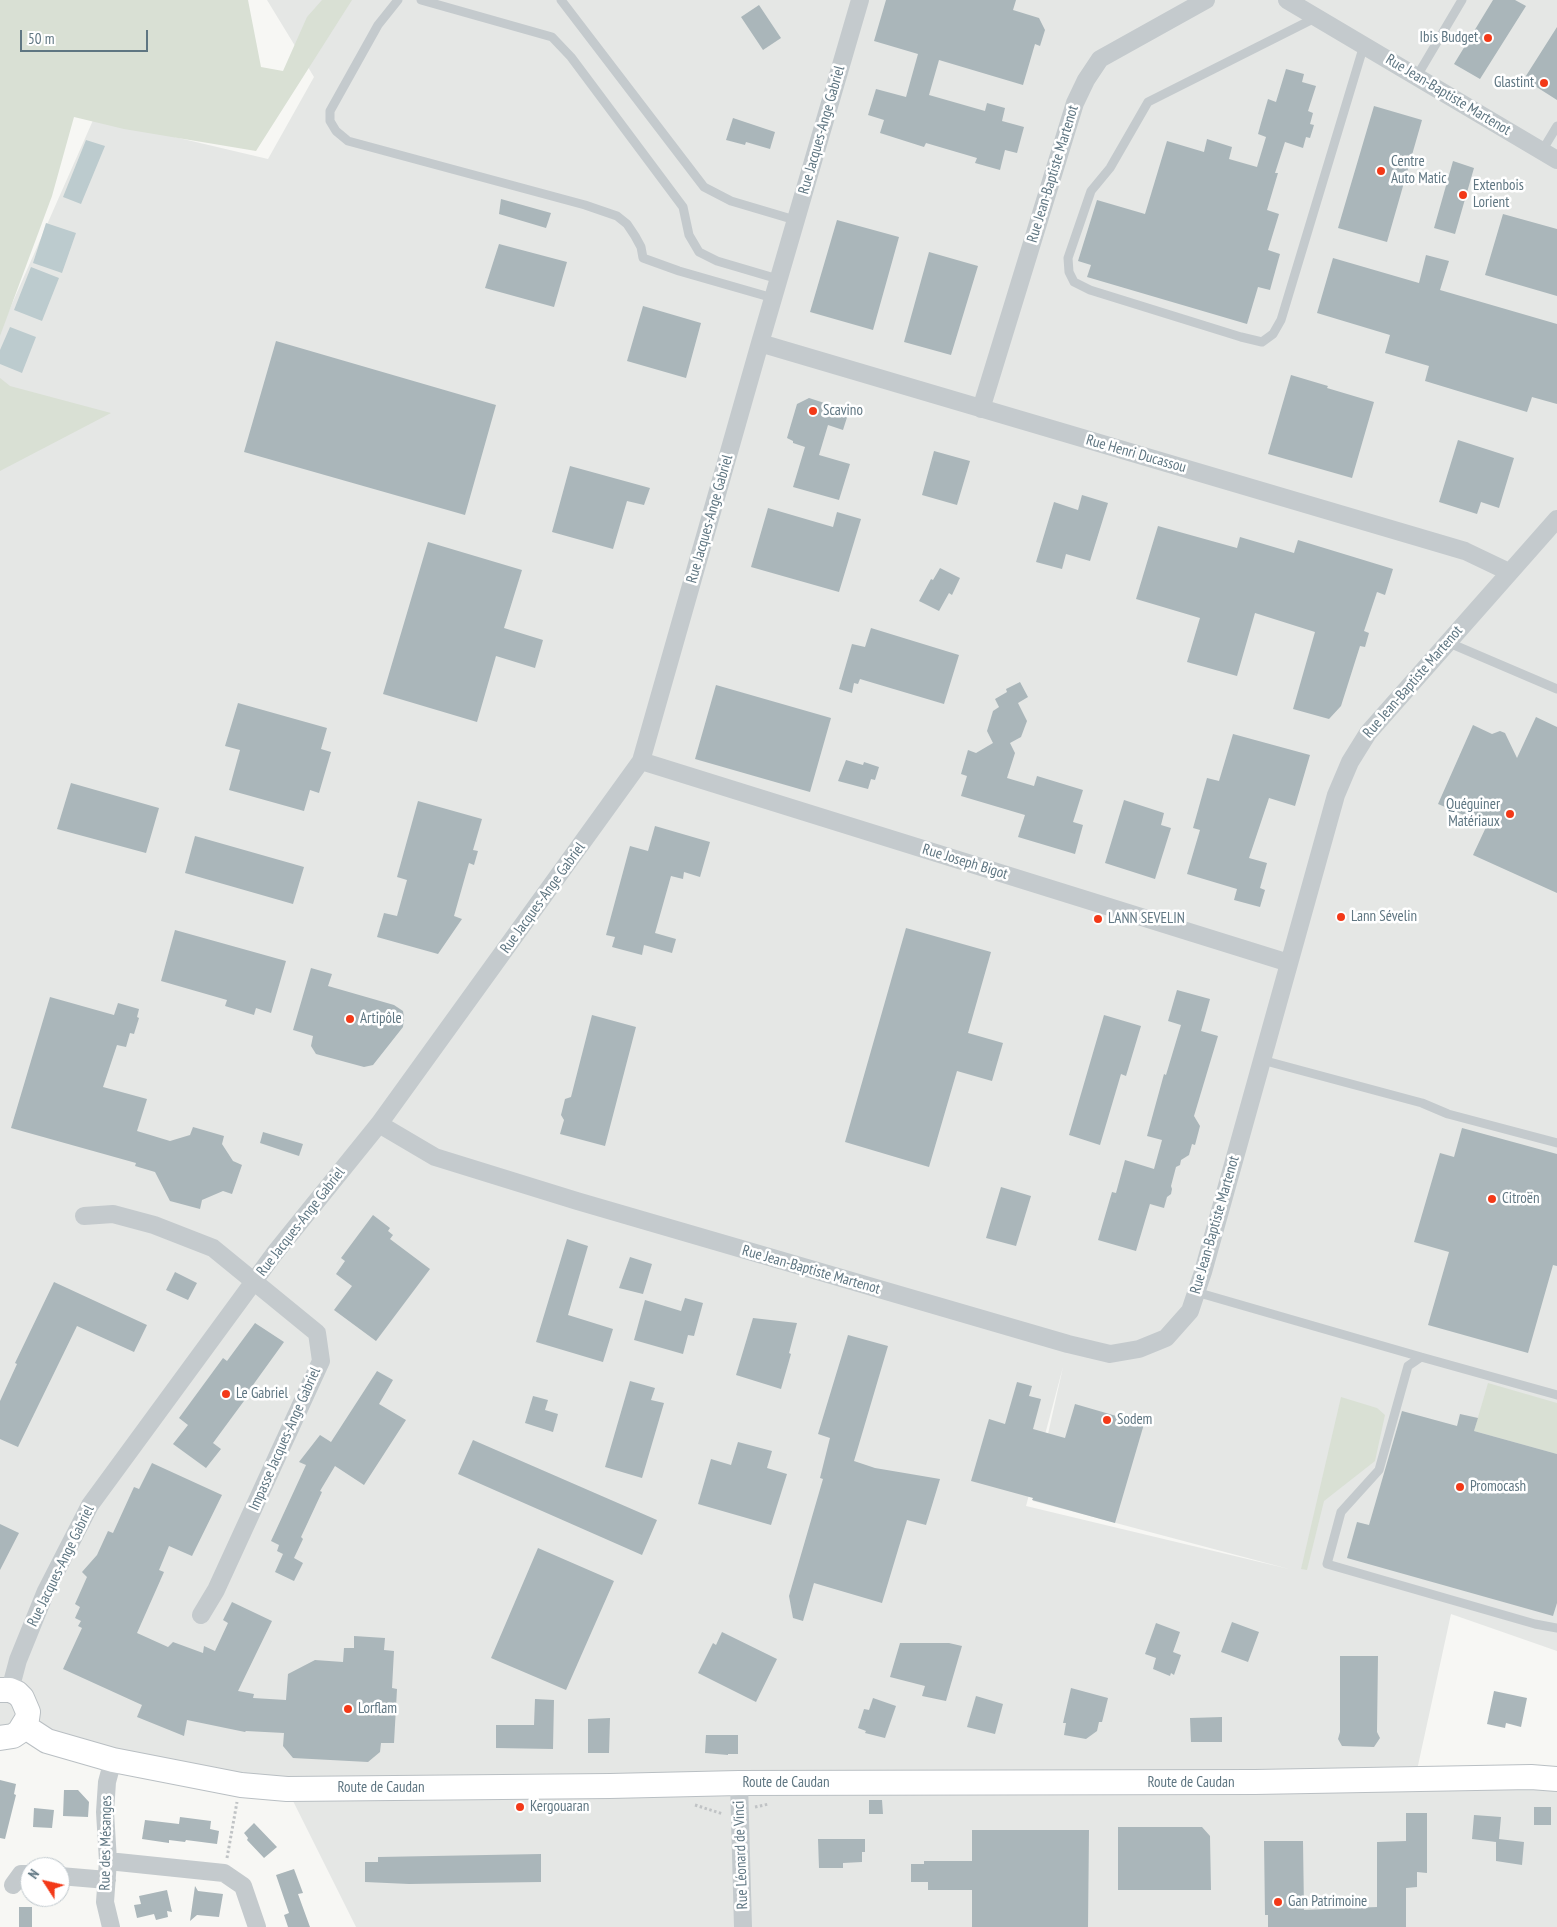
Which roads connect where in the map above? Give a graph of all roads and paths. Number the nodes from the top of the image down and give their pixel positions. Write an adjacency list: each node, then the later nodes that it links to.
1 (398, 0): 15 (lane)
2 (420, 0): 14 (lane)
3 (561, 0): 13 (lane)
4 (860, 0): 13 (street, Rue Jacques-Ange Gabriel)
5 (1206, 0): 17 (street, Rue Jean-Baptiste Martenot)
6 (1287, 0): 8 (street, Rue Jean-Baptiste Martenot)
7 (1462, 0): 10 (lane)
8 (1315, 18): 9 (street, Rue Jean-Baptiste Martenot); 9 (lane)
9 (1364, 45): 10 (street, Rue Jean-Baptiste Martenot)
10 (1417, 76): 12 (street, Rue Jean-Baptiste Martenot)
11 (1557, 126): 12 (lane)
12 (1550, 156)
13 (795, 220): 14 (street, Rue Jacques-Ange Gabriel)
14 (778, 279): 15 (street, Rue Jacques-Ange Gabriel)
15 (773, 298): 16 (street, Rue Jacques-Ange Gabriel)
16 (760, 342): 17 (street, Rue Henri Ducassou); 22 (street, Rue Jacques-Ange Gabriel)
17 (981, 409): 19 (street, Rue Henri Ducassou)
18 (1555, 524): 19 (street, Rue Jean-Baptiste Martenot)
19 (1509, 572): 20 (street, Rue Jean-Baptiste Martenot)
20 (1447, 642): 21 (lane); 23 (street, Rue Jean-Baptiste Martenot)
21 (1557, 689)
22 (641, 762): 23 (street, Rue Joseph Bigot); 25 (street, Rue Jacques-Ange Gabriel)
23 (1289, 963): 24 (street, Rue Jean-Baptiste Martenot)
24 (1262, 1060): 26 (lane); 29 (street, Rue Jean-Baptiste Martenot)
25 (379, 1124): 28 (street, Rue Jacques-Ange Gabriel); 29 (street, Rue Jean-Baptiste Martenot)
26 (1557, 1143)
27 (84, 1216): 28 (street, Impasse Jacques-Ange Gabriel)
28 (255, 1281): 32 (street, Impasse Jacques-Ange Gabriel); 34 (street, Rue Jacques-Ange Gabriel)
29 (1196, 1292): 30 (lane)
30 (1421, 1357): 31 (lane); 33 (lane)
31 (1557, 1395)
32 (201, 1615)
33 (1557, 1628)
34 (5, 1690): 35 (street)
35 (24, 1726): 36 (street); 37 (street, Route de Caudan)
36 (0, 1738)
37 (113, 1760): 40 (street, Route de Caudan); 41 (street, Rue des Mésanges)
38 (1557, 1780): 39 (street, Route de Caudan)
39 (739, 1783): 40 (street, Route de Caudan); 49 (street, Rue Léonard de Vinci)
40 (241, 1785): 42 (path)
41 (108, 1861): 42 (street); 45 (street, Rue des Mésanges)
42 (224, 1873): 48 (street)
43 (20, 1875): 46 (street)
44 (70, 1877): 45 (street)
45 (107, 1880): 47 (street, Rue des Mésanges)
46 (13, 1885)
47 (111, 1927)
48 (257, 1927)
49 (743, 1927)

